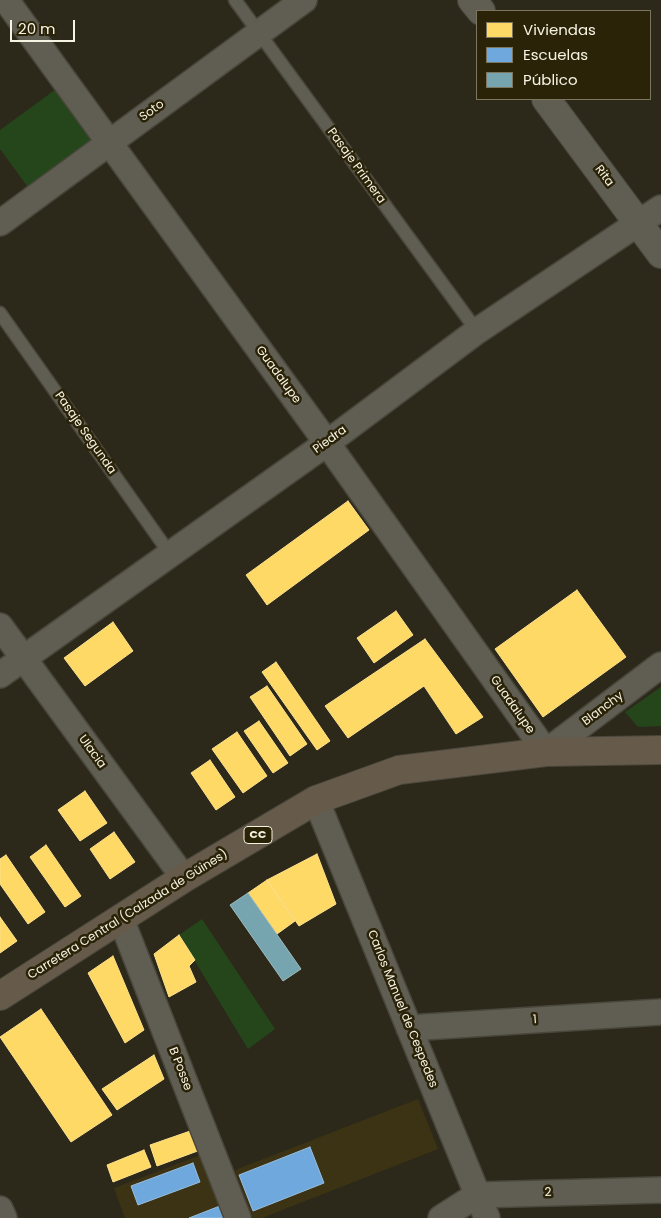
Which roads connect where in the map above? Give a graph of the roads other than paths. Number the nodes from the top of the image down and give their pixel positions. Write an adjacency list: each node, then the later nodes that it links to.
1 (6, 0): 6 (street, Guadalupe)
2 (235, 0): 4 (lane, Pasaje Primera)
3 (304, 0): 4 (street, Soto)
4 (258, 34): 6 (street, Soto); 12 (lane, Pasaje Primera)
5 (547, 100): 9 (street, Rita)
6 (110, 142): 8 (street, Soto); 13 (street, Guadalupe)
7 (661, 208): 9 (street, Piedra)
8 (0, 223)
9 (639, 224): 10 (street, Rita); 12 (street, Piedra)
10 (661, 254)
11 (0, 312): 14 (lane, Pasaje Segunda)
12 (477, 331): 13 (street, Piedra)
13 (327, 443): 14 (street, Piedra); 20 (street, Guadalupe)
14 (170, 554): 16 (street, Piedra)
15 (0, 626): 16 (street, Ulacia)
16 (23, 658): 18 (street, Piedra); 22 (street, Ulacia)
17 (661, 665): 20 (street, Blanchy)
18 (0, 675)
19 (661, 750): 20 (main road, Carretera Central (Calzada de Güines) / CC)
20 (546, 752): 21 (main road, Carretera Central (Calzada de Güines) / CC)
21 (316, 800): 22 (main road, Carretera Central (Calzada de Güines) / CC); 26 (street, Carlos Manuel de Cespedes)
22 (184, 878): 23 (main road, Carretera Central (Calzada de Güines) / CC)
23 (121, 919): 24 (main road, Carretera Central (Calzada de Güines) / CC); 31 (street, B Posse)
24 (0, 996)
25 (661, 1012): 26 (street, 1)
26 (409, 1028): 28 (street, Carlos Manuel de Cespedes)
27 (661, 1190): 28 (street, 2)
28 (478, 1195): 32 (street); 33 (street, Carlos Manuel de Cespedes)
29 (0, 1210): 30 (street)
30 (4, 1218)
31 (238, 1218)
32 (441, 1218)
33 (487, 1218)

